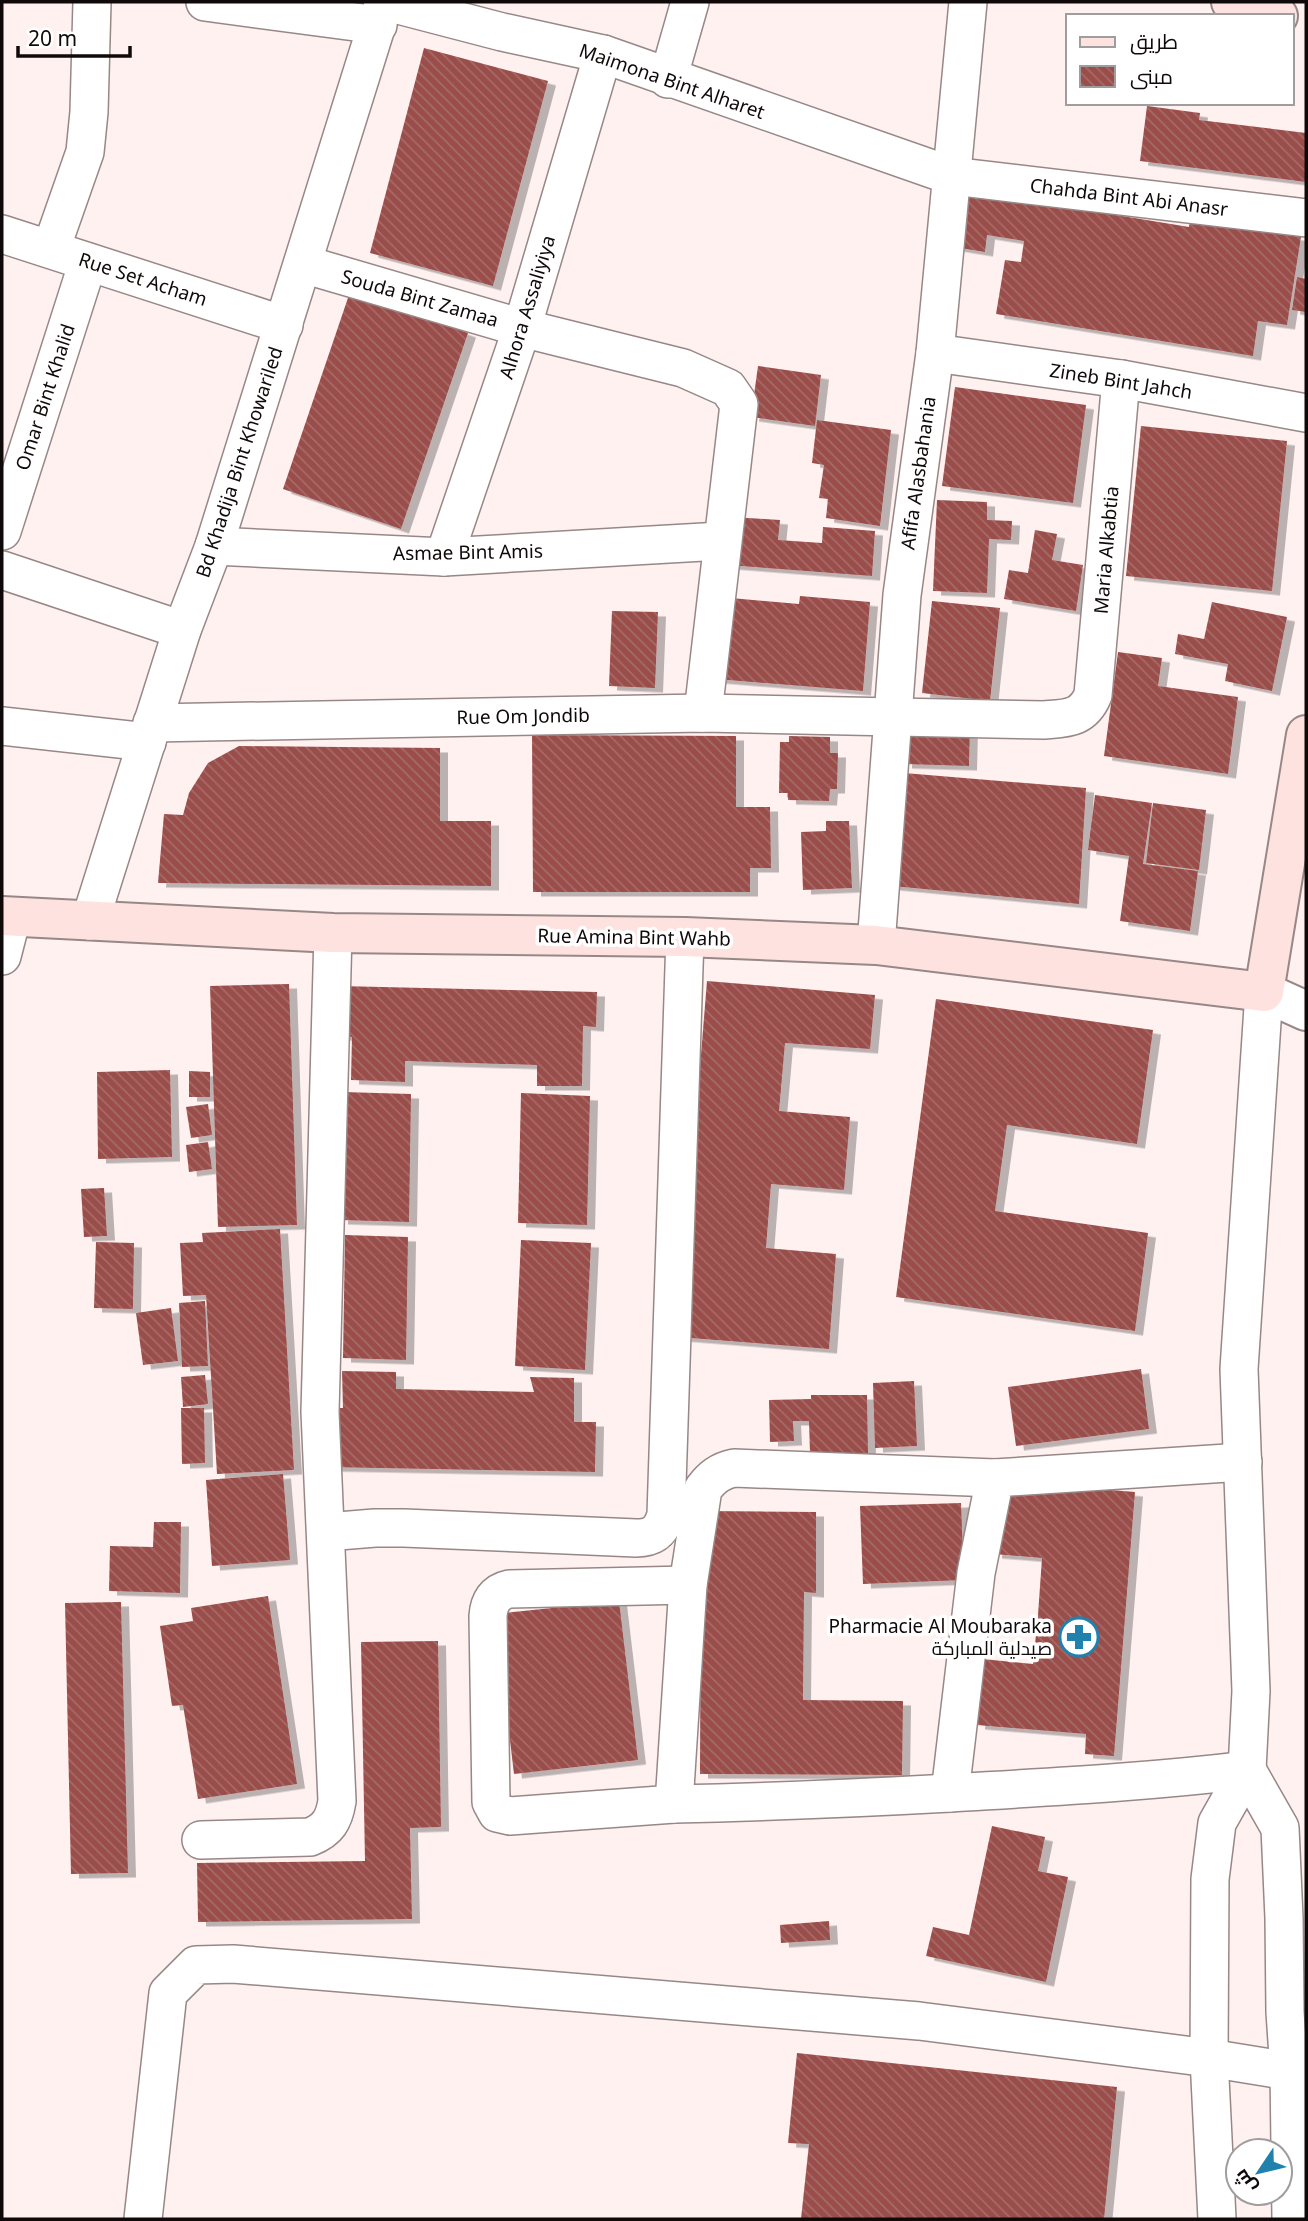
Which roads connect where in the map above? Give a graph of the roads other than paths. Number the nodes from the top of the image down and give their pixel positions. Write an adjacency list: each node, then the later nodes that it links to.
1 (92, 2): 13 (street)
2 (205, 2): 6 (street, Maimona Bint Alharet)
3 (690, 2): 9 (street)
4 (968, 2): 10 (street, Afifa Alasbahania)
5 (1231, 2): 7 (main road)
6 (383, 9): 8 (street, Maimona Bint Alharet); 15 (street, Bd Khadija Bint Khowariled)
7 (1271, 14)
8 (603, 54): 9 (street, Maimona Bint Alharet); 17 (street, Alhora Assaliyiya)
9 (668, 79): 10 (street, Maimona Bint Alharet)
10 (952, 176): 11 (street, Chahda Bint Abi Anasr); 18 (street, Afifa Alasbahania)
11 (1306, 218)
12 (2, 234): 13 (street, Rue Set Acham)
13 (51, 249): 14 (street, Rue Set Acham)
14 (88, 262): 16 (street, Rue Set Acham); 21 (street, Omar Bint Khalid)
15 (303, 264): 16 (street, Bd Khadija Bint Khowariled); 17 (street, Souda Bint Zamaa)
16 (284, 325): 23 (street, Bd Khadija Bint Khowariled)
17 (522, 328): 22 (street, Souda Bint Zamaa); 24 (street, Alhora Assaliyiya)
18 (935, 353): 19 (street, Zineb Bint Jahch); 29 (street, Afifa Alasbahania)
19 (1121, 379): 20 (street, Zineb Bint Jahch); 28 (street, Maria Alkabtia)
20 (1306, 413)
21 (2, 531)
22 (721, 541): 24 (street, Asmae Bint Amis); 27 (street)
23 (214, 546): 24 (street, Asmae Bint Amis); 26 (street, Bd Khadija Bint Khowariled)
24 (444, 557)
25 (2, 570): 26 (street)
26 (182, 630): 31 (street, Bd Khadija Bint Khowariled)
27 (703, 713): 29 (street, Rue Om Jondib); 31 (street, Rue Om Jondib)
28 (1079, 715): 29 (street, Rue Om Jondib)
29 (894, 716): 37 (street, Afifa Alasbahania)
30 (2, 726): 31 (street, Rue Om Jondib)
31 (150, 732): 34 (street, Bd Khadija Bint Khowariled)
32 (1306, 734): 39 (main road)
33 (7, 916): 34 (main road, Rue Amina Bint Wahb); 38 (street)
34 (90, 921): 35 (main road, Rue Amina Bint Wahb)
35 (333, 933): 36 (main road, Rue Amina Bint Wahb); 43 (street)
36 (684, 937): 37 (main road, Rue Amina Bint Wahb); 43 (street)
37 (876, 945): 39 (main road, Rue Amina Bint Wahb)
38 (2, 956)
39 (1264, 992): 40 (street); 41 (street)
40 (1306, 1011)
41 (1243, 1462): 42 (street); 45 (street)
42 (995, 1478): 44 (street); 46 (street)
43 (326, 1532): 48 (street)
44 (688, 1584): 47 (street); 47 (street)
45 (1247, 1770): 46 (street); 49 (street); 50 (street)
46 (950, 1793): 47 (street)
47 (674, 1804)
48 (201, 1840)
49 (1209, 2058): 50 (street); 51 (street); 52 (street)
50 (1289, 2071): 53 (street)
51 (143, 2219)
52 (1217, 2219)
53 (1291, 2219)

